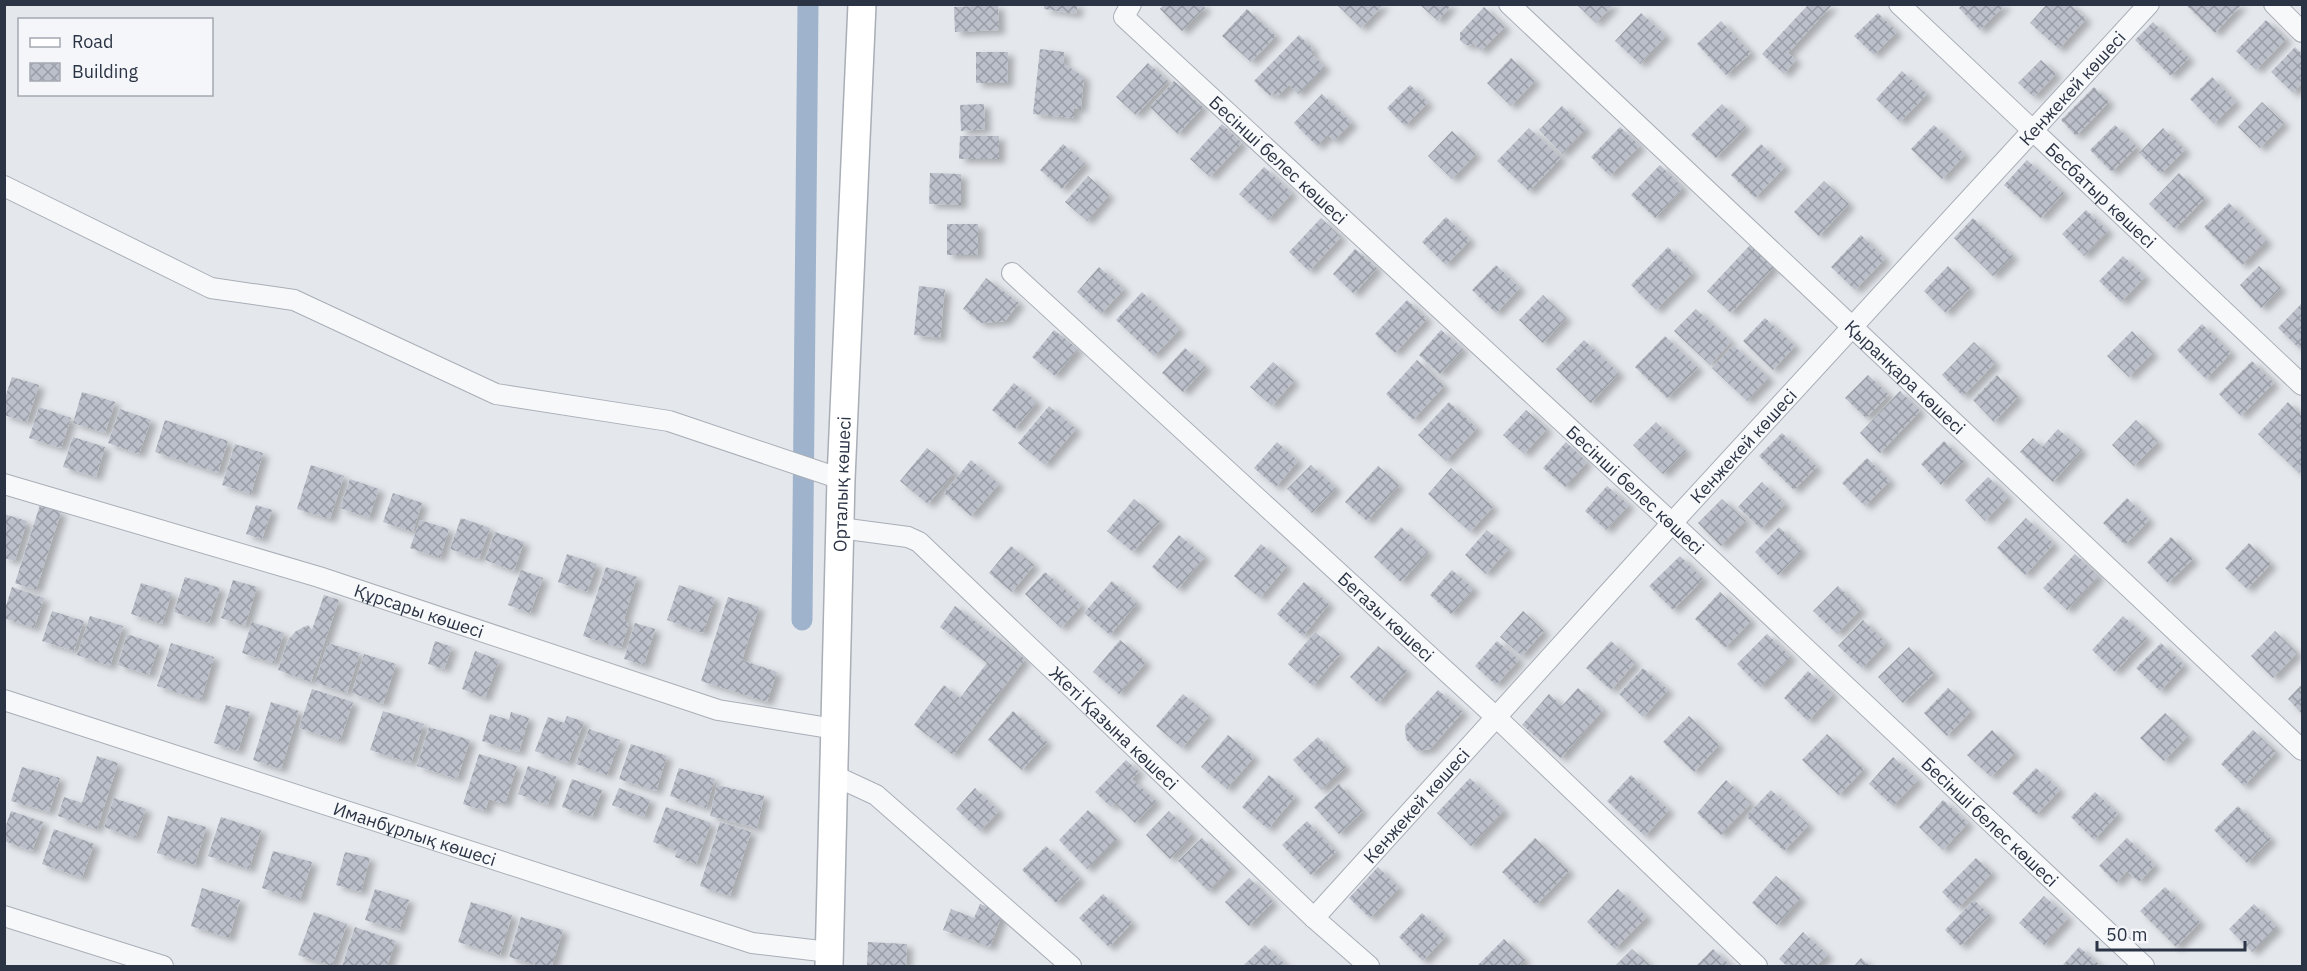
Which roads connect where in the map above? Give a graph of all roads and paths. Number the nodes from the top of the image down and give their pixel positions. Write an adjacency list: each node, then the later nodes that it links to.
1 (862, 4): 13 (main road, Орталық көшесі)
2 (1509, 4): 11 (street, Қыранқара көшесі)
3 (1899, 4): 8 (street, Бесбатыр көшесі)
4 (2149, 4): 8 (street, Кенжекей көшесі)
5 (2274, 4): 7 (street)
6 (1127, 11): 15 (street, Бесінші белес көшесі)
7 (2302, 32)
8 (2033, 129): 11 (street, Кенжекей көшесі); 12 (street, Бесбатыр көшесі)
9 (4, 186): 13 (street)
10 (1012, 273): 18 (street, Бегазы көшесі)
11 (1853, 327): 15 (street, Кенжекей көшесі); 20 (street, Қыранқара көшесі)
12 (2302, 385)
13 (841, 479): 16 (main road, Орталық көшесі)
14 (4, 484): 19 (street, Құрсары көшесі)
15 (1672, 523): 18 (street, Кенжекей көшесі); 29 (street, Бесінші белес көшесі)
16 (840, 528): 19 (main road, Орталық көшесі); 23 (street, Жеті Қазына көшесі)
17 (4, 700): 24 (street, Иманбұрлық көшесі)
18 (1497, 718): 23 (street, Кенжекей көшесі); 28 (street, Бегазы көшесі)
19 (835, 729): 21 (main road, Орталық көшесі)
20 (2302, 750)
21 (833, 775): 24 (main road, Орталық көшесі); 26 (street)
22 (4, 916): 25 (street)
23 (1314, 918): 27 (street, Жеті Қазына көшесі)
24 (829, 959)
25 (163, 966)
26 (1071, 966)
27 (1369, 966)
28 (1757, 966)
29 (2144, 966)

